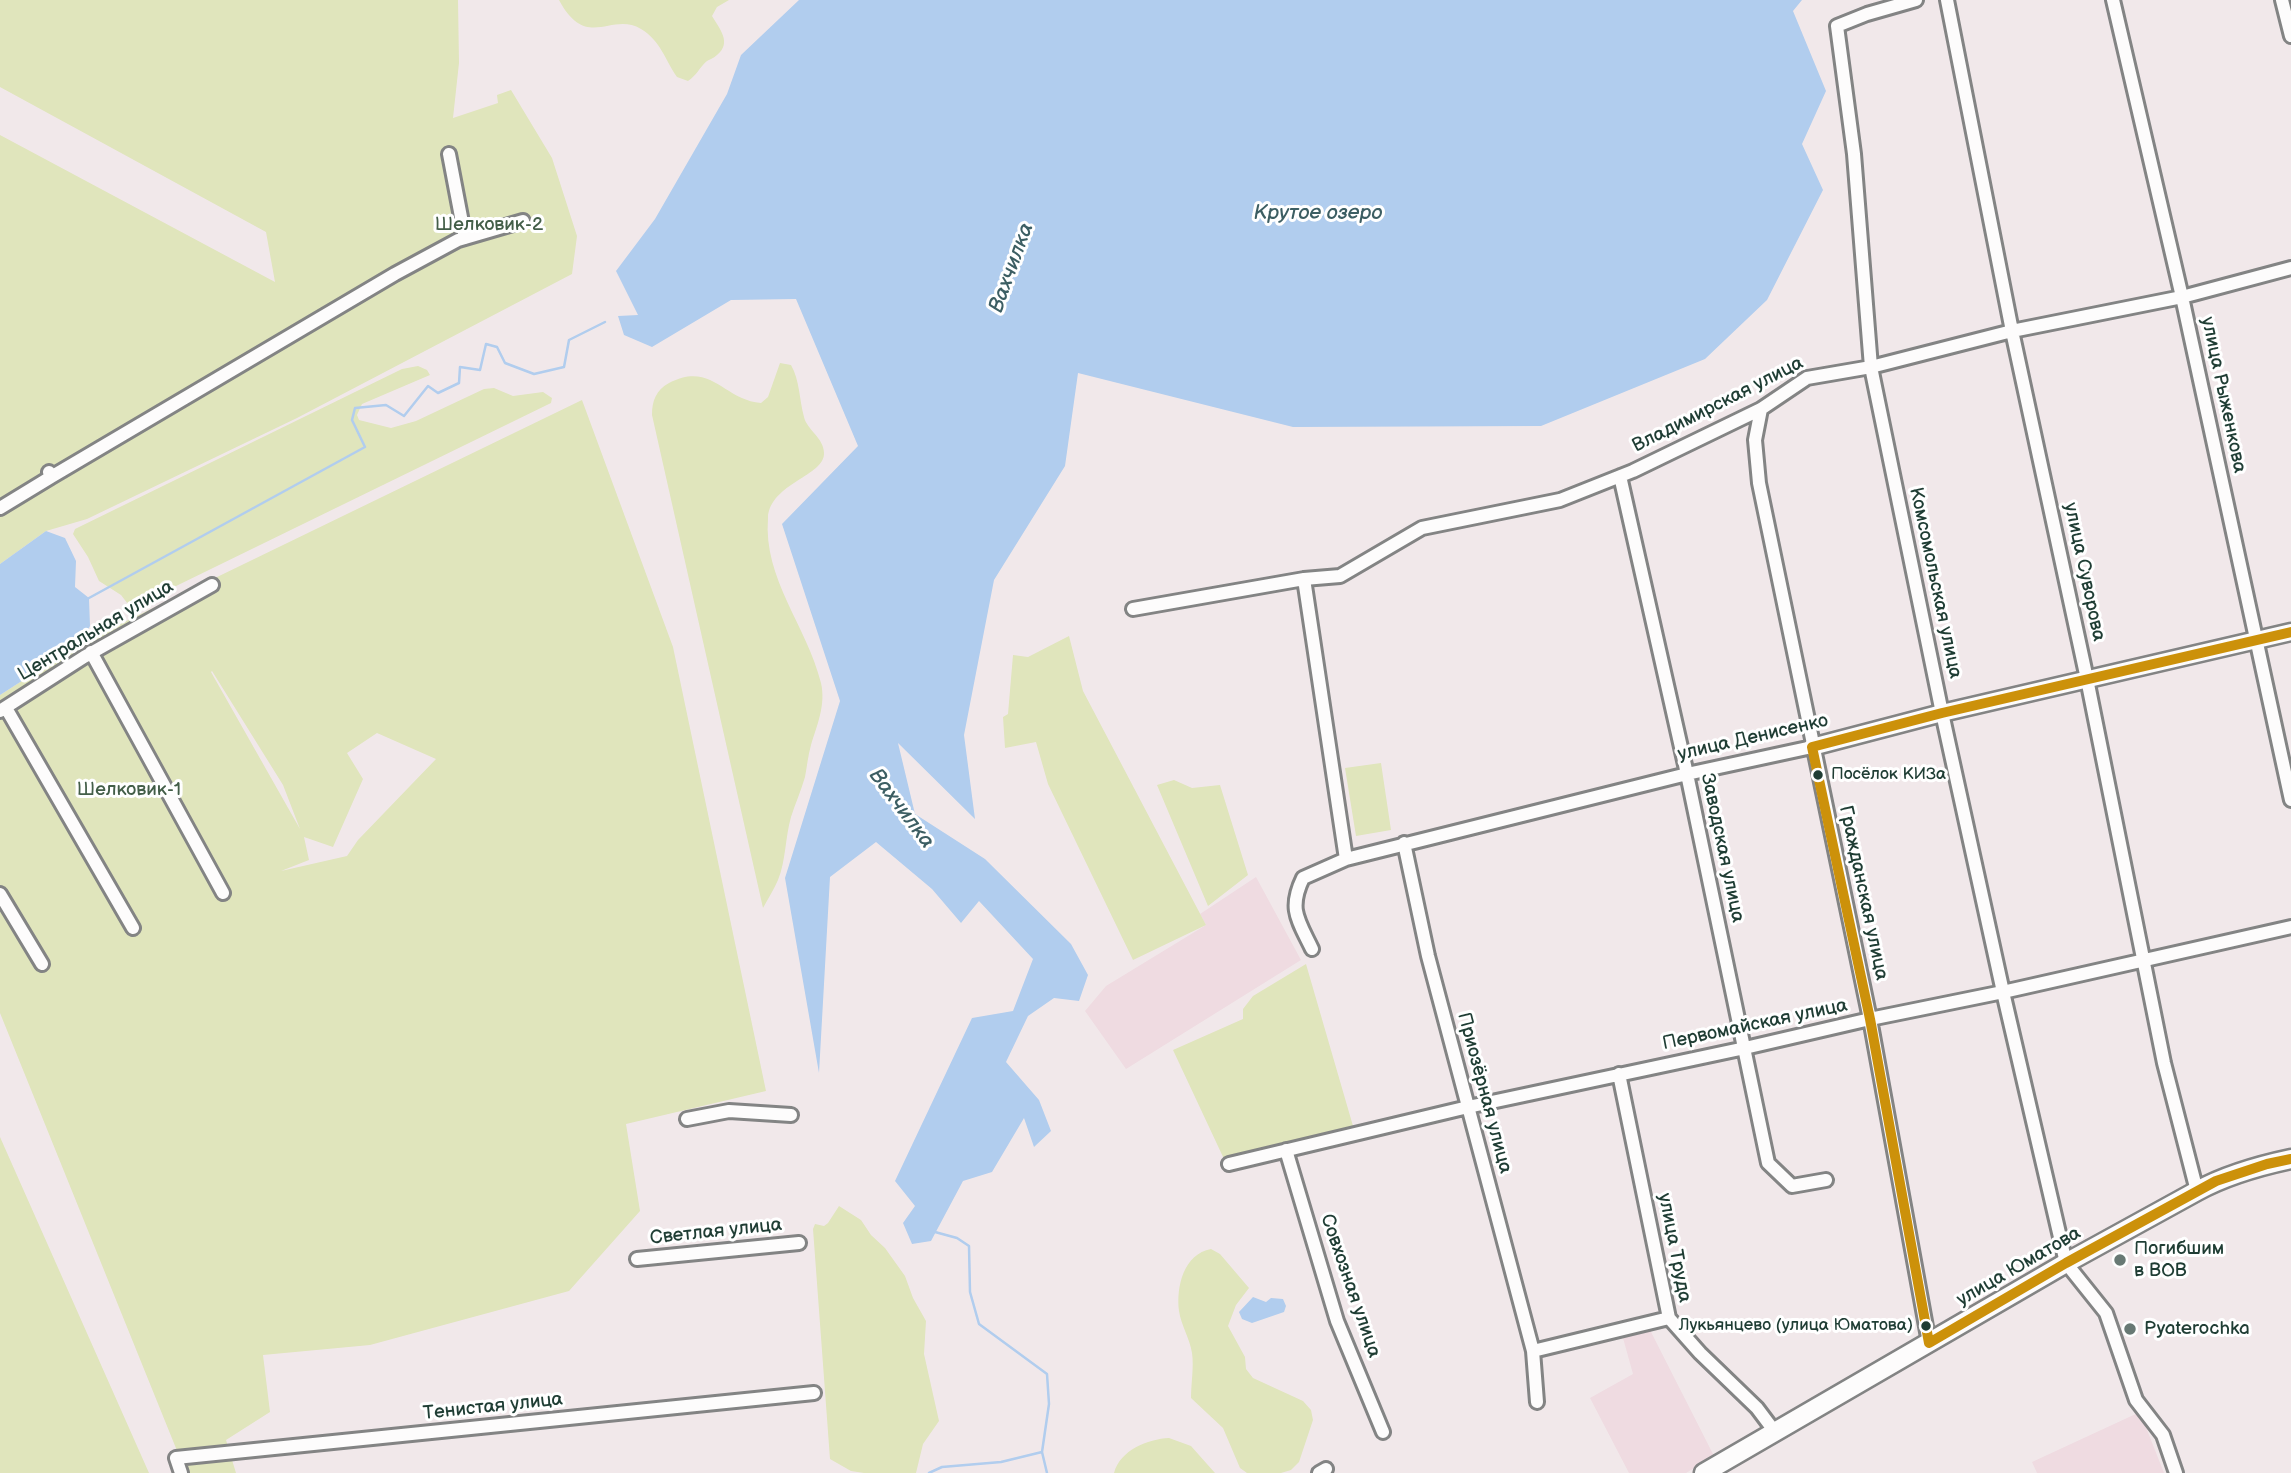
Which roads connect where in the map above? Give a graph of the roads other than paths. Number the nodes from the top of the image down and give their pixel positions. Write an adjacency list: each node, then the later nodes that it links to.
1 (1916, 0): 12 (street, Комсомольская улица)
2 (1947, 0): 11 (street, улица Суворова)
3 (2113, 0): 10 (street, улица Рыженкова)
4 (2282, 0): 5 (street)
5 (2291, 36)
6 (449, 154): 8 (street)
7 (523, 221): 8 (street)
8 (465, 238): 15 (street)
9 (2291, 268): 10 (street, Владимирская улица)
10 (2182, 296): 11 (street, Владимирская улица); 20 (street, улица Рыженкова)
11 (2012, 331): 12 (street, Владимирская улица); 22 (street, улица Суворова)
12 (1871, 367): 13 (street, Владимирская улица); 24 (street, Комсомольская улица)
13 (1761, 410): 14 (street, Владимирская улица); 25 (street, Гражданская улица)
14 (1620, 476): 16 (street, Владимирская улица); 26 (street, Заводская улица)
15 (0, 508)
16 (1304, 579): 18 (street, Владимирская улица); 29 (street)
17 (212, 585): 21 (street, Центральная улица)
18 (1133, 609)
19 (2291, 632): 20 (street, улица Денисенко)
20 (2256, 639): 22 (street, улица Денисенко); 27 (street, улица Рыженкова)
21 (91, 652): 23 (street, Центральная улица); 30 (street)
22 (2087, 680): 24 (street, улица Денисенко); 35 (street, улица Суворова)
23 (3, 709): 33 (street)
24 (1942, 713): 25 (street, улица Денисенко); 37 (street, Комсомольская улица)
25 (1812, 747): 26 (street, улица Денисенко); 38 (street, Гражданская улица)
26 (1687, 774): 28 (street, улица Денисенко); 39 (street, Заводская улица)
27 (2291, 800)
28 (1404, 843): 29 (street, улица Денисенко); 41 (street, Приозёрная улица)
29 (1346, 859): 34 (street, улица Денисенко)
30 (223, 893)
31 (0, 894): 36 (street)
32 (2291, 927): 35 (street, Первомайская улица)
33 (133, 928)
34 (1312, 949)
35 (2143, 959): 37 (street, Первомайская улица); 48 (street, улица Суворова)
36 (42, 964)
37 (2003, 992): 38 (street, Первомайская улица); 51 (street, Комсомольская улица)
38 (1870, 1019): 39 (street, Первомайская улица); 53 (street, Гражданская улица)
39 (1745, 1048): 40 (street, Первомайская улица); 47 (street, Заводская улица)
40 (1619, 1074): 41 (street, Первомайская улица); 52 (street, улица Труда)
41 (1468, 1107): 44 (street, Первомайская улица); 54 (street, Приозёрная улица)
42 (791, 1115): 43 (street)
43 (687, 1119)
44 (1286, 1150): 46 (street, Первомайская улица); 58 (street, Совхозная улица)
45 (2291, 1158): 48 (main road, улица Юматова)
46 (1229, 1164)
47 (1826, 1180)
48 (2197, 1191): 51 (main road, улица Юматова)
49 (799, 1243): 50 (street, Светлая улица)
50 (637, 1259)
51 (2066, 1263): 53 (main road, улица Юматова); 61 (street)
52 (1669, 1318): 54 (street); 57 (street, улица Труда)
53 (1929, 1343): 57 (main road, улица Юматова)
54 (1533, 1351): 56 (street, Приозёрная улица)
55 (814, 1393): 59 (street, Тенистая улица)
56 (1537, 1402)
57 (1775, 1432): 60 (main road, улица Юматова)
58 (1383, 1433)
59 (181, 1473)
60 (1704, 1473)
61 (2176, 1473)

